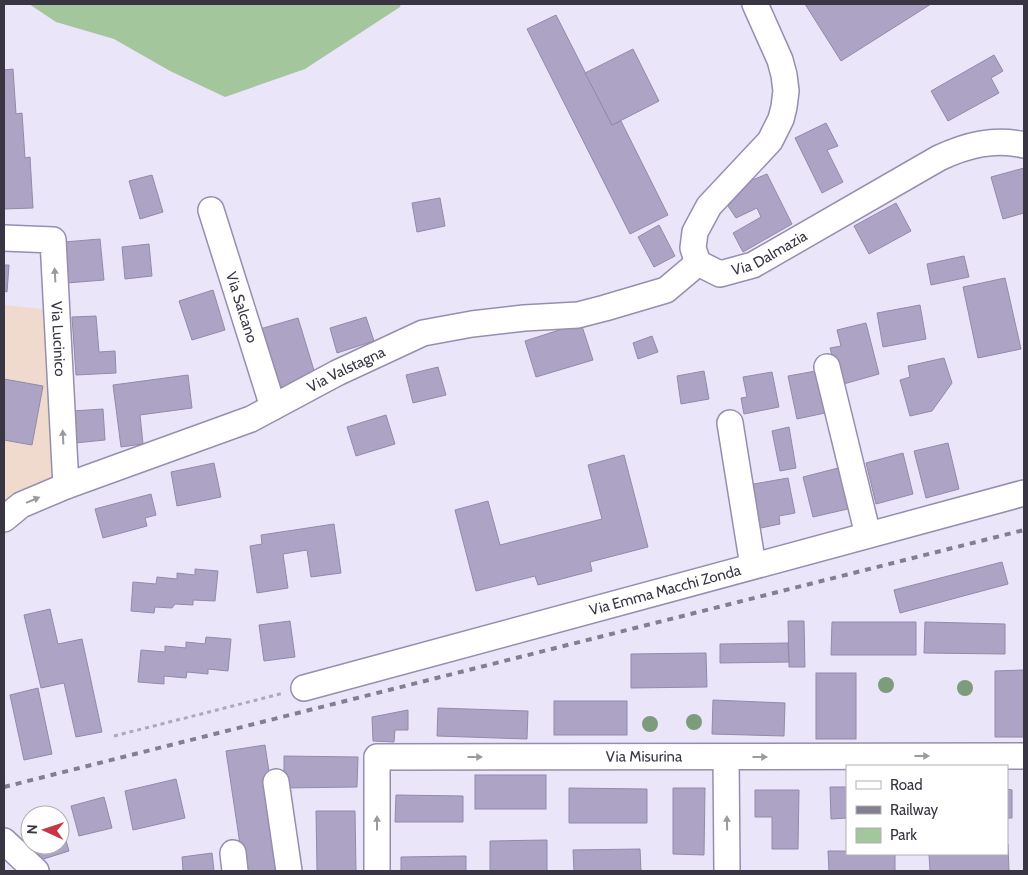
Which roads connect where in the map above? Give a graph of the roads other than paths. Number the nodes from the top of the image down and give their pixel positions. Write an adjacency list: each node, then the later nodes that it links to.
1 (755, 4): 5 (street)
2 (1024, 145): 5 (street, Via Dalmazia)
3 (211, 210): 7 (street, Via Salcano)
4 (4, 238): 9 (street, Via Lucinico, one-way to 4)
5 (698, 263): 7 (street, Via Valstagna)
6 (827, 366): 12 (street)
7 (273, 407): 9 (street, Via Valstagna)
8 (730, 424): 13 (street)
9 (66, 486): 11 (street, Via Valstagna, one-way to 9)
10 (1024, 493): 12 (street, Via Emma Macchi Zonda)
11 (4, 519)
12 (868, 535): 13 (street, Via Emma Macchi Zonda)
13 (753, 566): 14 (street, Via Emma Macchi Zonda)
14 (304, 688)
15 (1024, 756): 16 (street, Via Misurina, one-way to 15)
16 (726, 757): 23 (street, Via Misurina, one-way to 16); 24 (street, one-way to 16)
17 (276, 782): 22 (street)
18 (4, 841): 21 (street)
19 (4, 859): 20 (street)
20 (19, 871)
21 (36, 871)
22 (289, 871)
23 (377, 871)
24 (727, 871)

